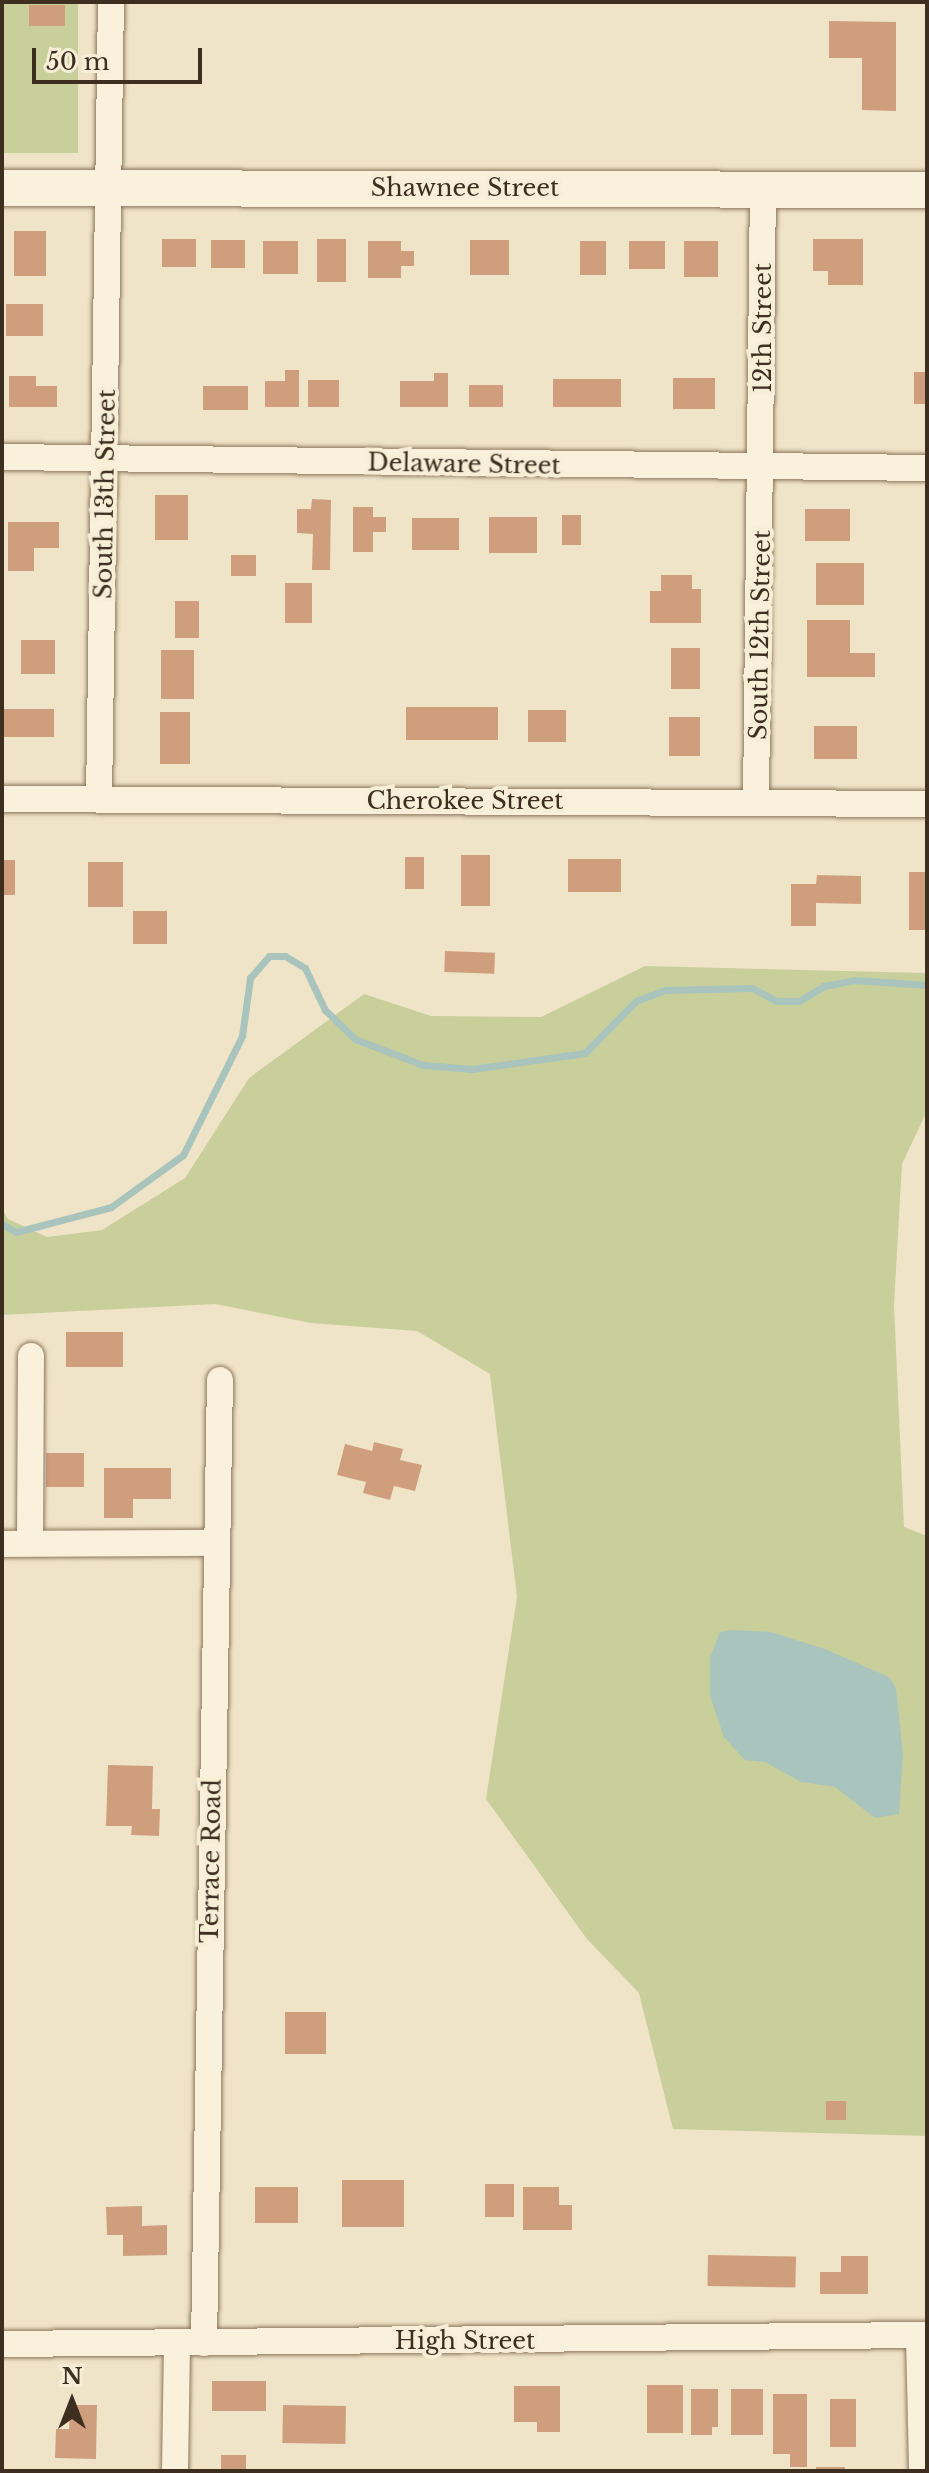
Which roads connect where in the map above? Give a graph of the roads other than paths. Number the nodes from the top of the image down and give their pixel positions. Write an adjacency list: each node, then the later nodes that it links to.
1 (111, 2): 3 (street, South 13th Street)
2 (2, 188): 3 (street, Shawnee Street)
3 (109, 188): 4 (street, Shawnee Street); 7 (street, South 13th Street)
4 (763, 189): 5 (street, Shawnee Street); 8 (street, 12th Street)
5 (927, 190)
6 (2, 457): 7 (street, Delaware Street)
7 (106, 457): 8 (street, Delaware Street); 11 (street, South 13th Street)
8 (763, 468): 9 (street, Delaware Street); 12 (street, South 12th Street)
9 (927, 468)
10 (2, 799): 11 (street, Cherokee Street)
11 (99, 799): 12 (street, Cherokee Street)
12 (756, 802): 13 (street, Cherokee Street)
13 (927, 804)
14 (31, 1356): 16 (street)
15 (220, 1380): 17 (street, Terrace Road)
16 (30, 1542): 17 (street); 18 (street)
17 (215, 1543): 21 (street, Terrace Road)
18 (2, 1544)
19 (923, 2335): 21 (street, High Street); 24 (street)
20 (177, 2343): 21 (street, High Street); 22 (street, High Street); 23 (street)
21 (204, 2343)
22 (2, 2344)
23 (175, 2471)
24 (922, 2471)

